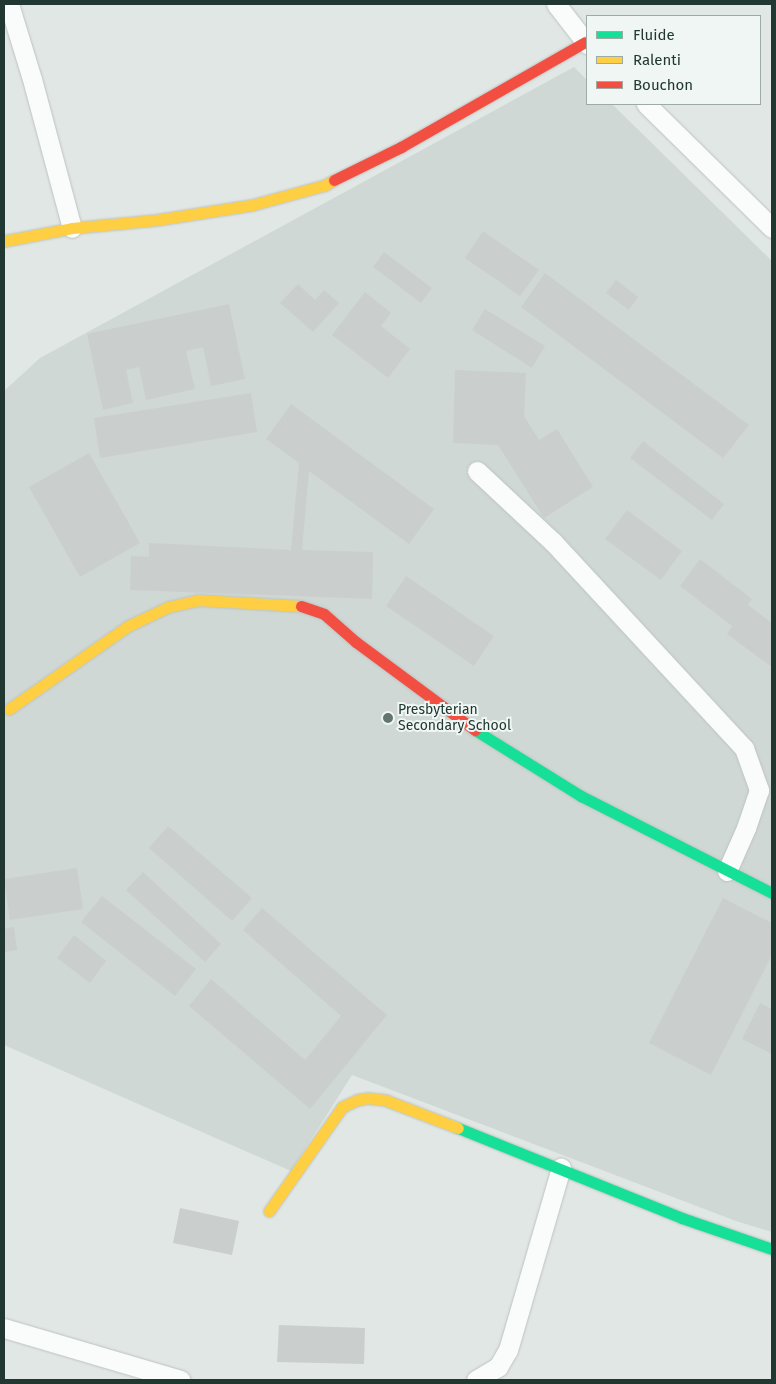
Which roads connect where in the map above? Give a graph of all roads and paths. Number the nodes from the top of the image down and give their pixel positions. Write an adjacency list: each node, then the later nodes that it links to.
1 (9, 4): 5 (street)
2 (556, 4): 3 (street)
3 (586, 43): 5 (street)
4 (647, 105): 6 (street)
5 (72, 228): 7 (street)
6 (772, 228)
7 (4, 241)
8 (476, 471): 10 (street)
9 (9, 709): 10 (street)
10 (727, 870): 11 (street)
11 (772, 893)
12 (561, 1168): 13 (street); 14 (street); 17 (street)
13 (269, 1211)
14 (772, 1248)
15 (4, 1328): 16 (street)
16 (181, 1380)
17 (476, 1380)

